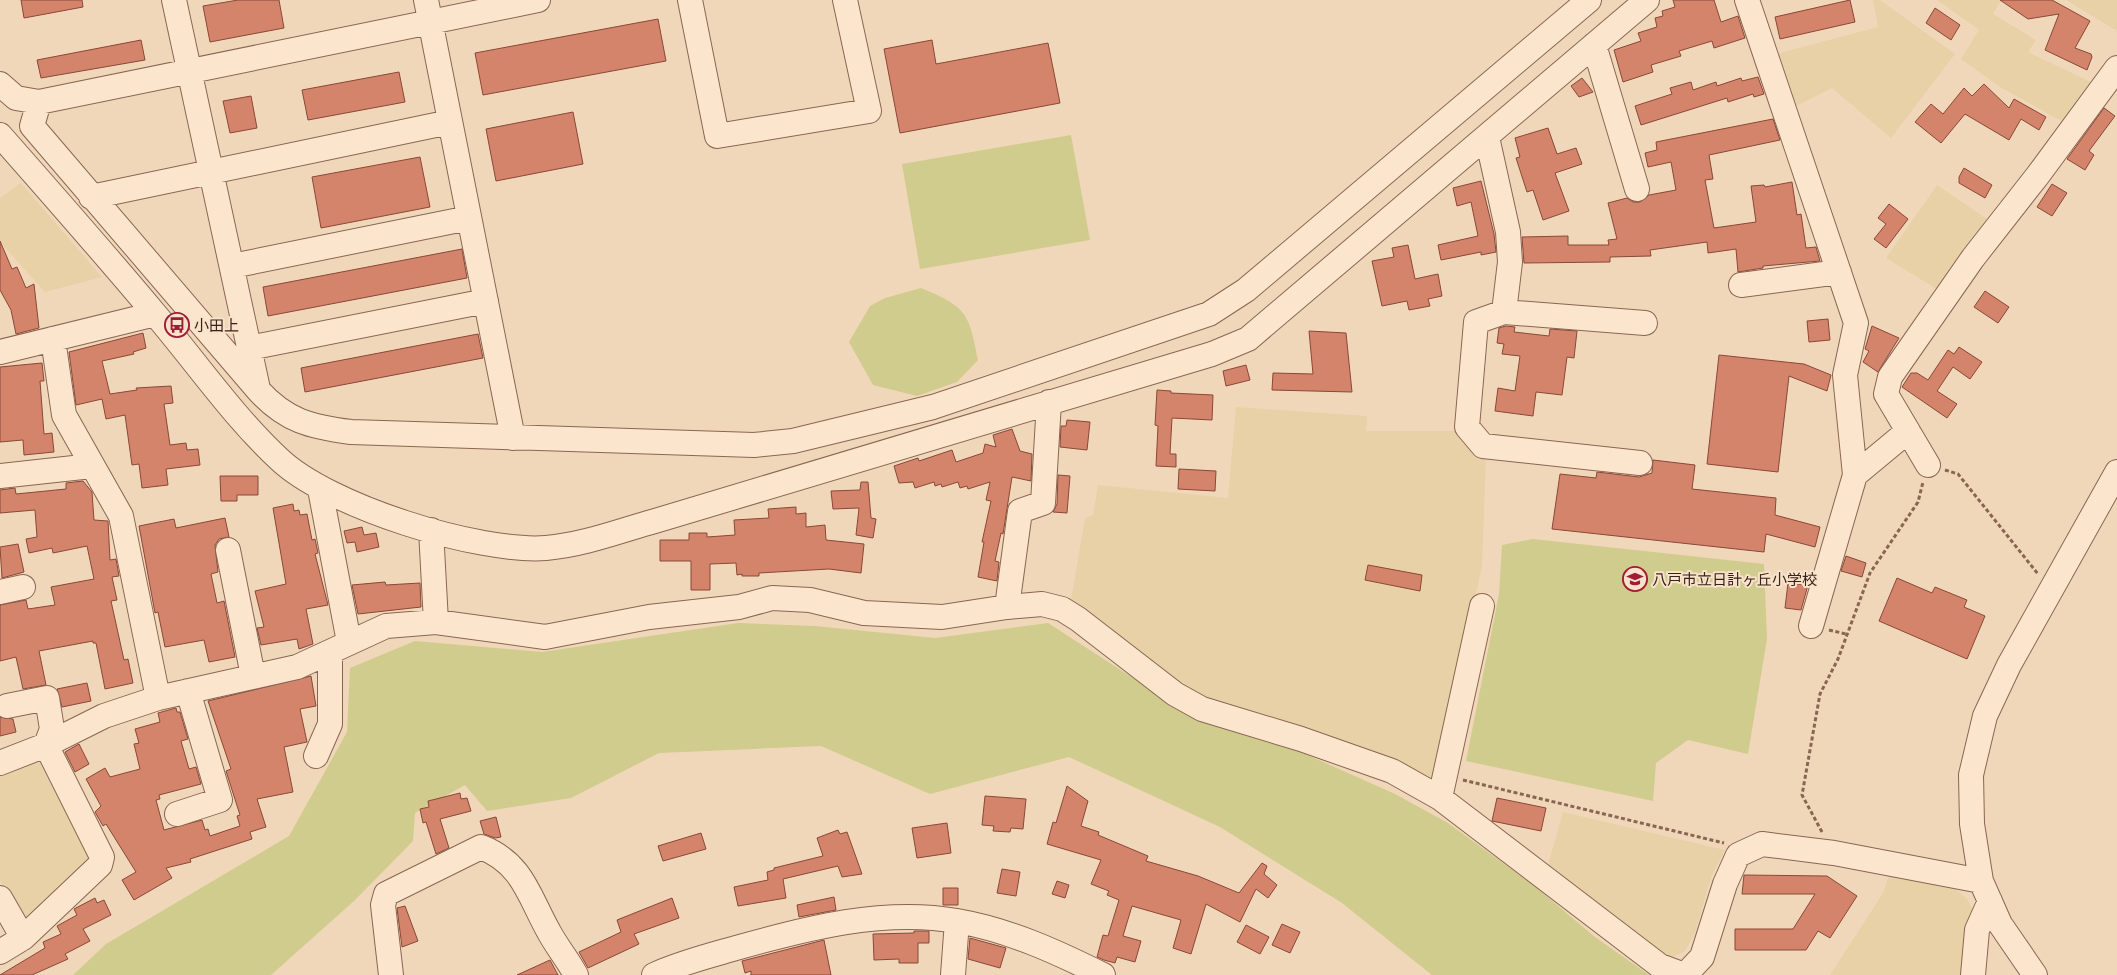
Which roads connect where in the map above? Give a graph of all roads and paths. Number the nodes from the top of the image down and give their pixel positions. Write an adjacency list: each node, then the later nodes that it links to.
1 (174, 0): 11 (street)
2 (538, 0): 8 (street)
3 (690, 0): 4 (street)
4 (845, 0)
5 (1589, 0): 34 (street)
6 (1647, 0): 9 (street)
7 (1747, 0): 22 (street)
8 (428, 11): 11 (street); 14 (street)
9 (1594, 45): 16 (street); 18 (street)
10 (2117, 68): 33 (street)
11 (189, 70): 13 (street); 17 (street)
12 (0, 84): 13 (street)
13 (39, 102): 19 (street)
14 (450, 122): 17 (street); 20 (street)
15 (0, 135): 26 (street)
16 (1487, 137): 25 (street); 32 (street)
17 (211, 171): 19 (street); 21 (street)
18 (1637, 189)
19 (91, 197): 31 (street)
20 (470, 218): 21 (street); 24 (street)
21 (232, 266): 29 (street)
22 (1839, 272): 23 (street); 39 (street)
23 (1741, 285)
24 (486, 301): 29 (street); 34 (street)
25 (1504, 312): 27 (street); 35 (street)
26 (155, 314): 28 (street); 41 (street)
27 (1645, 323)
28 (53, 339): 30 (street); 37 (street)
29 (249, 348): 31 (street)
30 (0, 351)
31 (258, 390): 34 (street)
32 (1049, 402): 42 (street); 48 (street)
33 (1908, 431): 36 (street); 39 (street)
34 (514, 438)
35 (1640, 463)
36 (1928, 465): 45 (path); 62 (path)
37 (92, 466): 40 (street); 54 (street)
38 (2117, 472): 45 (street)
39 (1855, 475): 50 (street)
40 (0, 476)
41 (320, 489): 42 (street); 51 (street)
42 (431, 530): 49 (street)
43 (228, 550): 52 (street)
44 (23, 587): 46 (street)
45 (2050, 590): 63 (street)
46 (0, 592)
47 (1482, 606): 59 (street)
48 (1007, 607): 49 (street); 59 (street)
49 (436, 622): 51 (street)
50 (1811, 626)
51 (340, 647): 52 (street); 57 (street)
52 (253, 676): 53 (street)
53 (188, 691): 54 (street); 60 (street)
54 (158, 698): 56 (street)
55 (7, 706): 56 (street)
56 (46, 745): 58 (street); 66 (street)
57 (316, 756)
58 (0, 763)
59 (1442, 787): 61 (path); 73 (street)
60 (177, 814)
61 (1726, 844)
62 (1834, 853): 63 (street); 73 (street)
63 (1986, 891): 74 (street); 75 (street)
64 (0, 898): 66 (street)
65 (957, 921): 70 (street); 71 (street); 72 (street)
66 (23, 938): 67 (street)
67 (0, 952)
68 (391, 975): 69 (street)
69 (576, 975)
70 (654, 975)
71 (953, 975)
72 (1103, 975)
73 (1684, 975)
74 (1973, 975)
75 (2034, 975)

